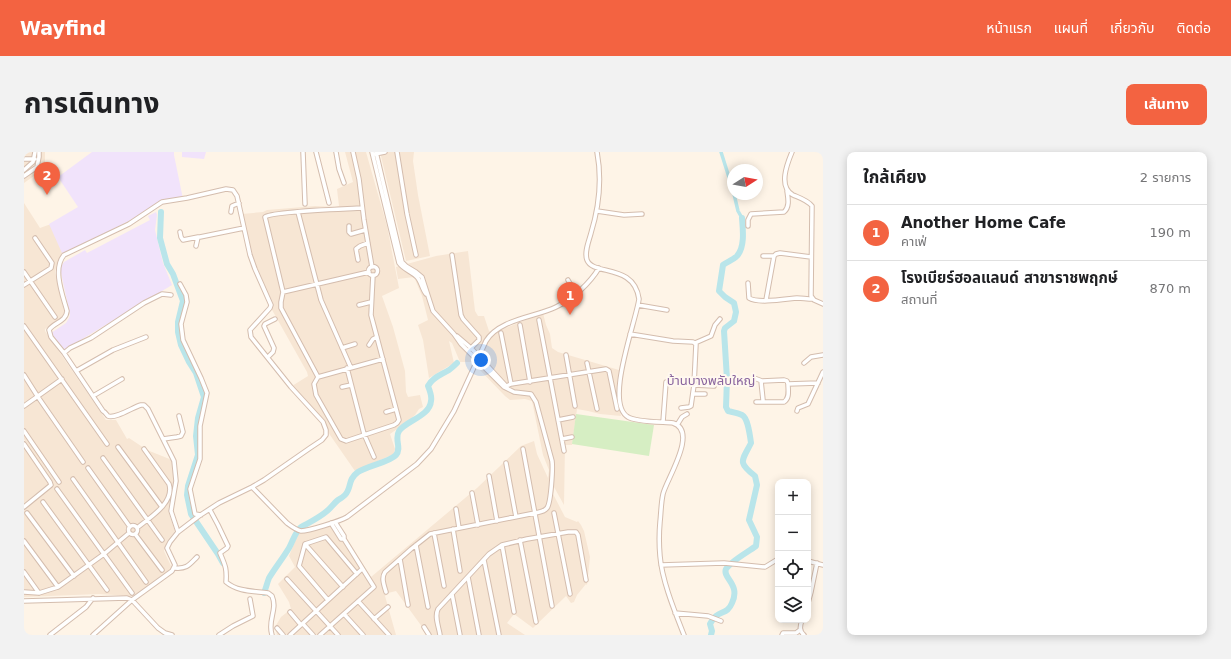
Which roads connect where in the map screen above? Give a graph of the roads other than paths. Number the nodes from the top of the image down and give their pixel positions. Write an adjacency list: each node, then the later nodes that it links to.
1 (35, 152): 13 (street)
2 (39, 152): 15 (street)
3 (303, 152): 20 (street)
4 (316, 152): 19 (street)
5 (336, 152): 16 (street)
6 (354, 152): 21 (street)
7 (385, 152): 11 (street)
8 (397, 152): 35 (street)
9 (597, 152): 22 (street)
10 (792, 152): 17 (street)
11 (375, 153): 76 (street)
12 (24, 159): 13 (street)
13 (35, 159): 14 (street)
14 (24, 170): 15 (street)
15 (26, 175)
16 (344, 184)
17 (787, 191): 27 (street); 39 (street)
18 (239, 203): 23 (street); 28 (street); 77 (street)
19 (329, 203)
20 (305, 204)
21 (362, 208): 24 (street); 29 (street)
22 (597, 211): 25 (street); 42 (street)
23 (231, 212)
24 (298, 212): 48 (street); 52 (street)
25 (642, 214)
26 (349, 226): 29 (street)
27 (748, 226)
28 (244, 228): 32 (street); 80 (street)
29 (365, 230): 33 (street)
30 (180, 232): 32 (street)
31 (34, 238): 47 (street)
32 (198, 238): 34 (street)
33 (368, 243): 40 (street); 41 (street)
34 (196, 246)
35 (416, 255)
36 (452, 255): 76 (street)
37 (763, 256): 38 (street)
38 (774, 256): 39 (street); 56 (street)
39 (811, 257): 55 (street)
40 (358, 260)
41 (372, 267): 44 (street); 45 (street)
42 (599, 268): 53 (street); 60 (street)
43 (24, 272): 47 (street)
44 (369, 272): 45 (street); 48 (street)
45 (374, 275): 57 (street)
46 (568, 280): 53 (street)
47 (30, 281): 51 (street); 62 (street)
48 (317, 283): 52 (street); 75 (street)
49 (748, 283): 56 (street)
50 (180, 284): 157 (street)
51 (24, 285)
52 (282, 292): 91 (street)
53 (576, 293): 82 (street)
54 (171, 295): 77 (street)
55 (813, 299): 56 (street); 58 (street)
56 (766, 300)
57 (371, 302): 59 (street); 71 (street)
58 (823, 304)
59 (359, 305)
60 (638, 305): 61 (street); 69 (street)
61 (667, 310)
62 (55, 317)
63 (275, 319): 80 (street)
64 (720, 319): 72 (street)
65 (539, 320): 92 (street)
66 (520, 325): 97 (street)
67 (24, 326): 94 (street)
68 (501, 333): 100 (street)
69 (630, 334): 72 (street); 125 (street)
70 (146, 337): 86 (street)
71 (377, 337): 74 (street); 81 (street)
72 (695, 343): 103 (street)
73 (356, 344): 75 (street)
74 (369, 345)
75 (342, 348): 85 (street)
76 (469, 350): 82 (street)
77 (64, 353): 86 (street)
78 (566, 355): 90 (street)
79 (823, 355): 84 (street)
80 (268, 357): 146 (street)
81 (383, 359): 85 (street); 116 (street)
82 (477, 360): 106 (street); 161 (street)
83 (587, 363): 87 (street)
84 (804, 363)
85 (349, 368): 91 (street); 102 (street)
86 (76, 371): 109 (street)
87 (589, 371): 90 (street); 117 (street); 118 (street)
88 (823, 372): 99 (street)
89 (24, 375): 110 (street)
90 (570, 375): 92 (street); 114 (street)
91 (318, 377): 128 (street)
92 (550, 378): 97 (street); 124 (street)
93 (754, 378): 96 (street)
94 (62, 379): 110 (street); 133 (street)
95 (122, 379): 109 (street)
96 (761, 381): 101 (street); 111 (street)
97 (530, 382): 100 (street)
98 (666, 382): 125 (street)
99 (818, 383): 101 (street); 119 (street)
100 (511, 384): 106 (street)
101 (788, 384): 112 (street)
102 (351, 385): 105 (street); 128 (street)
103 (694, 386): 104 (street); 107 (street)
104 (714, 386)
105 (342, 387)
106 (507, 388): 156 (street)
107 (693, 394): 108 (street); 115 (street)
108 (705, 394)
109 (93, 396): 130 (street)
110 (38, 397): 113 (street); 140 (street)
111 (763, 400)
112 (756, 402)
113 (24, 406)
114 (575, 406)
115 (680, 408)
116 (396, 409): 120 (street); 128 (street)
117 (597, 409)
118 (617, 410)
119 (797, 411)
120 (386, 412)
121 (687, 414): 126 (street)
122 (179, 416): 130 (street)
123 (573, 417): 124 (street)
124 (558, 420): 131 (street)
125 (663, 422): 126 (street)
126 (677, 425): 187 (street)
127 (24, 431): 145 (street)
128 (364, 434): 139 (street)
129 (572, 437): 131 (street)
130 (163, 439): 167 (street)
131 (562, 439): 137 (street)
132 (24, 444): 150 (street)
133 (107, 444)
134 (118, 447): 151 (street)
135 (144, 449): 151 (street)
136 (523, 449): 156 (street)
137 (564, 451)
138 (103, 458): 159 (street)
139 (374, 458)
140 (83, 462)
141 (506, 462): 158 (street)
142 (88, 468): 163 (street)
143 (489, 476): 160 (street)
144 (73, 479): 176 (street)
145 (59, 482)
146 (252, 487): 153 (street); 161 (street)
147 (57, 489): 180 (street)
148 (472, 492): 162 (street)
149 (43, 502): 189 (street)
150 (24, 506)
151 (162, 507): 159 (street)
152 (456, 509): 165 (street)
153 (210, 510): 157 (street); 241 (street)
154 (554, 512): 171 (street)
155 (28, 513): 196 (street)
156 (535, 514): 158 (street); 172 (street)
157 (200, 515): 167 (street)
158 (516, 517): 160 (street)
159 (147, 518): 164 (street); 173 (street)
160 (498, 521): 162 (street)
161 (333, 523): 191 (street)
162 (478, 525): 165 (street)
163 (130, 527): 164 (street); 168 (street)
164 (136, 528): 170 (street)
165 (459, 528): 166 (street)
166 (453, 529): 169 (street); 193 (street)
167 (178, 532): 190 (street)
168 (129, 533): 170 (street); 176 (street)
169 (434, 533): 178 (street); 201 (street)
170 (135, 534): 192 (street)
171 (558, 534): 172 (street); 199 (street); 211 (street)
172 (539, 537): 174 (street); 219 (street)
173 (162, 540)
174 (520, 540): 179 (street); 229 (street)
175 (24, 542): 202 (street)
176 (118, 543): 180 (street); 200 (street)
177 (305, 544): 195 (street); 203 (street); 215 (street)
178 (416, 545): 182 (street); 221 (street)
179 (502, 546): 183 (street); 224 (street)
180 (104, 554): 189 (street); 209 (street)
181 (197, 557): 190 (street)
182 (400, 559): 206 (street); 218 (street)
183 (484, 560): 197 (street); 253 (street)
184 (775, 561): 187 (street)
185 (811, 562): 186 (street)
186 (817, 563): 188 (street); 207 (street)
187 (661, 565): 225 (street)
188 (823, 565)
189 (89, 566): 196 (street); 204 (street)
190 (174, 568): 214 (street)
191 (362, 569): 195 (street); 217 (street)
192 (162, 570)
193 (460, 571)
194 (24, 572): 208 (street)
195 (357, 574): 203 (street)
196 (74, 576): 202 (street)
197 (468, 577): 210 (street); 252 (street)
198 (287, 580): 223 (street)
199 (586, 580)
200 (146, 582)
201 (444, 586)
202 (58, 587): 208 (street)
203 (343, 587): 215 (street)
204 (107, 590)
205 (24, 592): 208 (street)
206 (386, 592)
207 (811, 592)
208 (39, 593)
209 (132, 593)
210 (452, 594): 250 (street); 251 (street)
211 (570, 594)
212 (93, 598): 214 (street); 216 (street); 237 (street)
213 (250, 599): 240 (street)
214 (132, 600): 236 (street); 238 (street)
215 (328, 600): 223 (street)
216 (24, 601)
217 (358, 601): 226 (street); 227 (street)
218 (408, 604)
219 (552, 606)
220 (388, 607): 227 (street)
221 (428, 607)
222 (290, 612): 231 (street)
223 (316, 612): 231 (street); 232 (street)
224 (514, 612)
225 (675, 613): 228 (street); 254 (street)
226 (344, 614): 232 (street); 247 (street)
227 (374, 619): 248 (street)
228 (721, 620)
229 (536, 622)
230 (801, 623): 235 (street)
231 (302, 624): 243 (street); 244 (street)
232 (330, 626): 245 (street); 246 (street)
233 (424, 627): 249 (street)
234 (277, 628): 242 (street)
235 (800, 630): 255 (street); 256 (street)
236 (164, 634): 239 (street)
237 (50, 635)
238 (93, 635)
239 (172, 635)
240 (219, 635)
241 (272, 635)
242 (283, 635)
243 (290, 635)
244 (313, 635)
245 (320, 635)
246 (338, 635)
247 (363, 635)
248 (389, 635)
249 (429, 635)
250 (440, 635)
251 (460, 635)
252 (479, 635)
253 (499, 635)
254 (684, 635)
255 (782, 635)
256 (804, 635)

